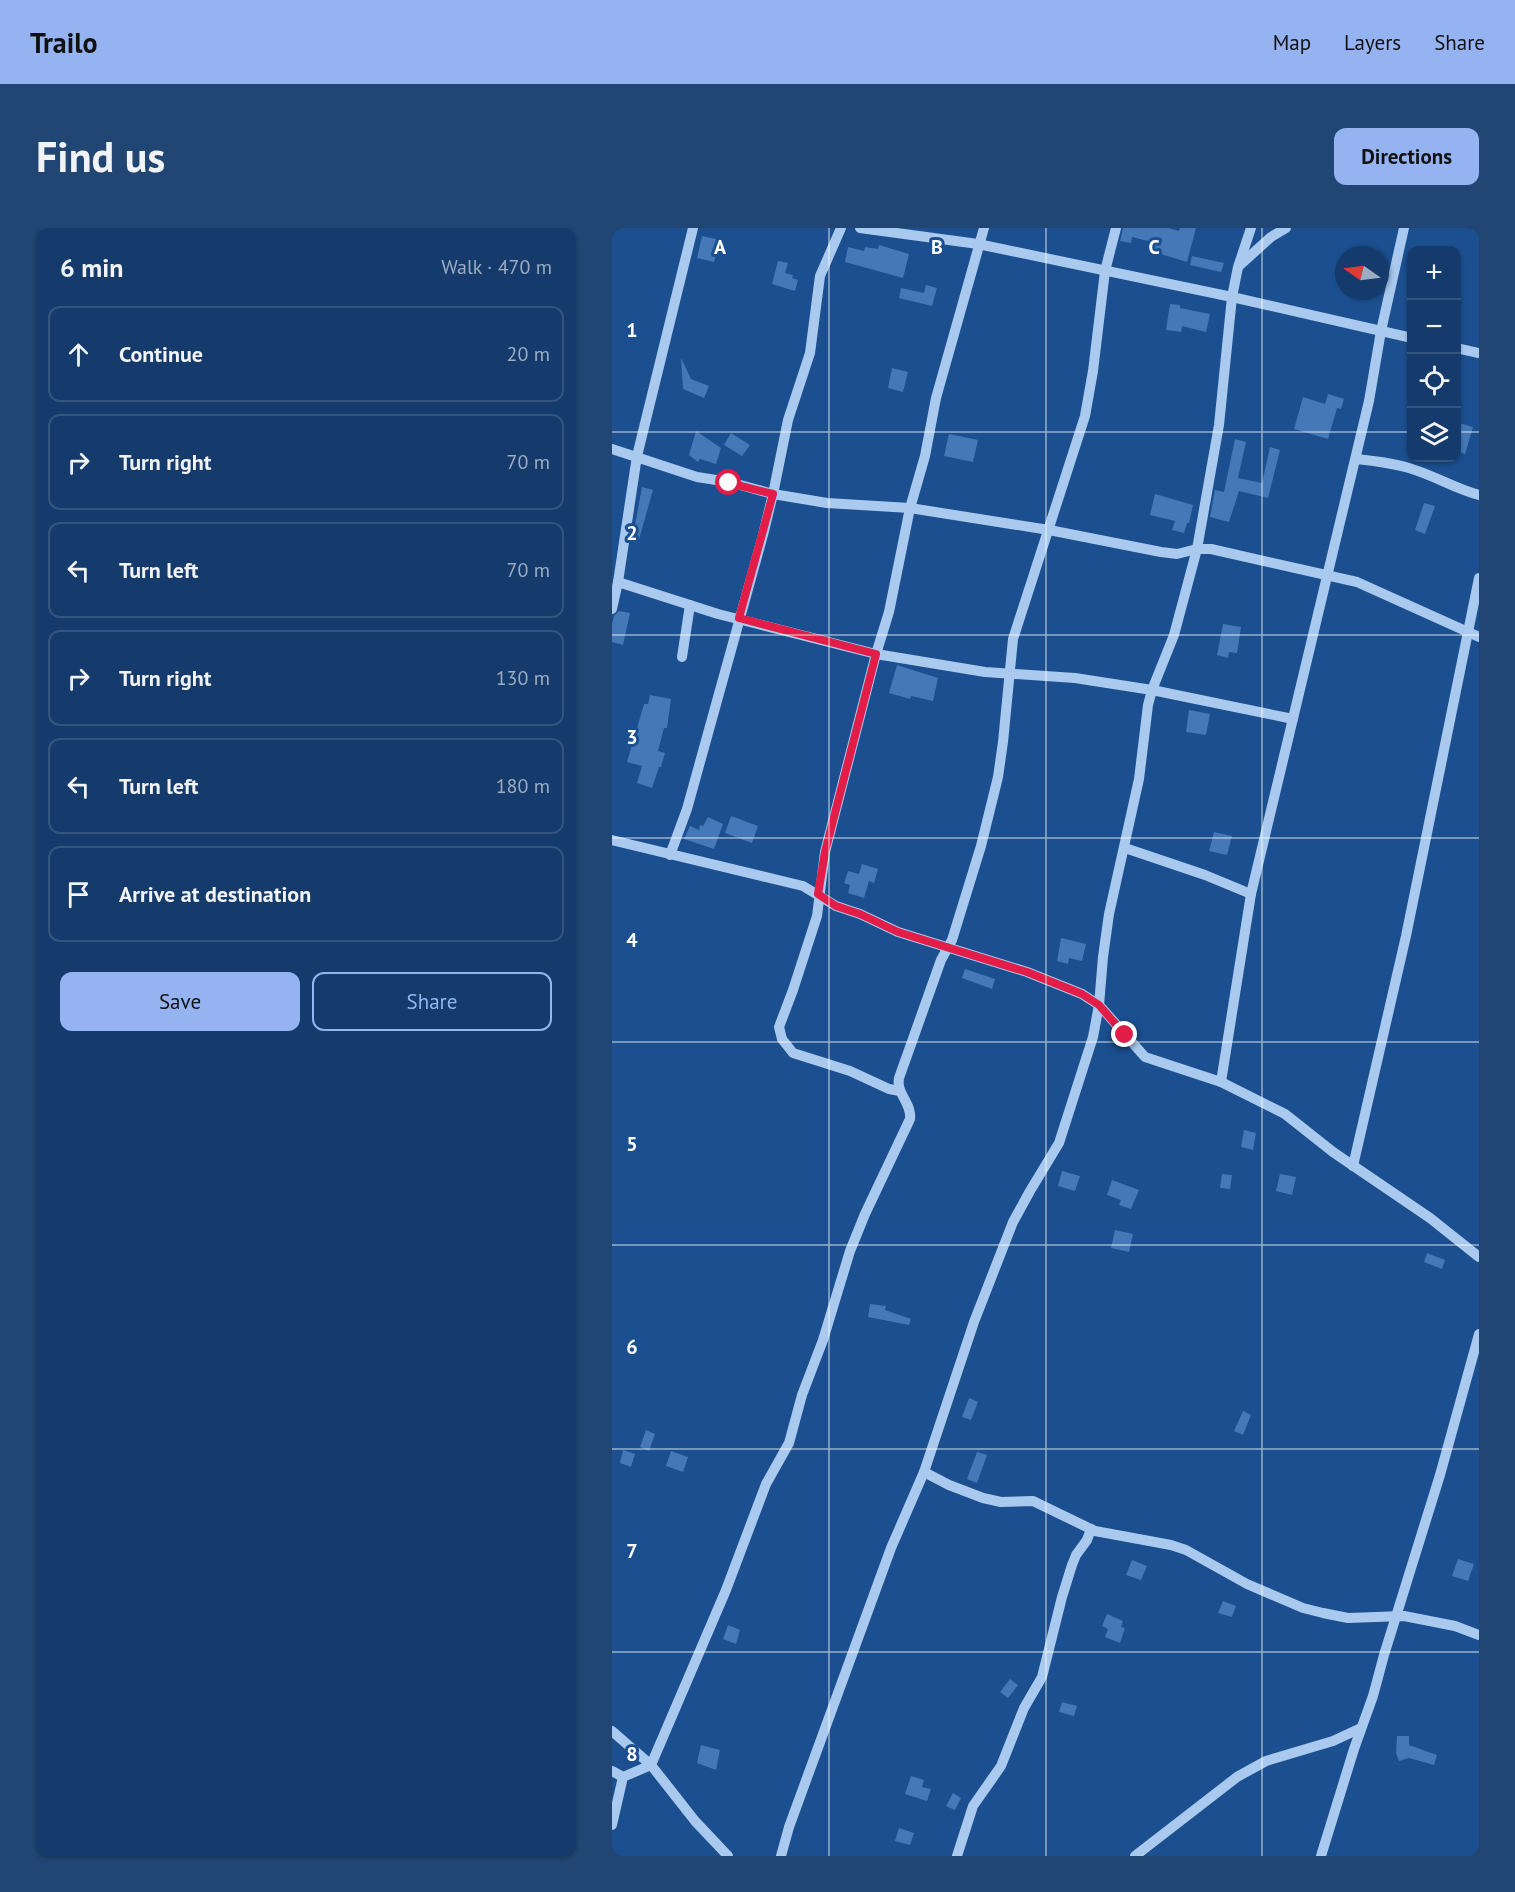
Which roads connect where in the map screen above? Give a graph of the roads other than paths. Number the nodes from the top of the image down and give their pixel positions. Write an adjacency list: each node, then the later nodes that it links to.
1 (693, 228): 18 (street)
2 (841, 228): 20 (street)
3 (860, 228): 9 (street)
4 (984, 228): 9 (street)
5 (1116, 228): 11 (street)
6 (1251, 228): 10 (street)
7 (1286, 228): 10 (street)
8 (1404, 228): 13 (street)
9 (978, 244): 11 (street); 22 (street)
10 (1238, 267): 12 (street)
11 (1105, 271): 12 (street); 23 (street)
12 (1232, 297): 13 (street); 24 (street)
13 (1381, 331): 14 (street); 19 (street)
14 (1407, 337)
15 (1461, 349): 16 (street)
16 (1479, 352)
17 (612, 449): 18 (street)
18 (636, 456): 20 (street); 27 (street)
19 (1356, 459): 21 (street); 25 (street)
20 (773, 494): 22 (street); 30 (street)
21 (1479, 495)
22 (910, 508): 23 (street); 32 (street)
23 (1049, 531): 24 (street); 34 (street)
24 (1197, 549): 25 (street); 35 (street)
25 (1329, 575): 31 (street); 36 (street)
26 (1479, 578): 31 (street)
27 (618, 582): 28 (street); 29 (street)
28 (690, 605): 30 (street); 33 (street)
29 (612, 609)
30 (739, 618): 32 (street); 39 (street)
31 (1474, 635): 46 (street)
32 (876, 654): 34 (street); 40 (street)
33 (682, 657)
34 (1010, 675): 35 (street); 42 (street)
35 (1152, 690): 36 (street); 38 (street)
36 (1293, 719): 41 (street)
37 (612, 840): 39 (street)
38 (1125, 848): 41 (street); 43 (street)
39 (670, 855): 40 (street)
40 (818, 894): 42 (street); 45 (street)
41 (1251, 894): 44 (street)
42 (946, 947): 43 (street); 45 (street)
43 (1099, 1005): 44 (street); 49 (street)
44 (1221, 1082): 46 (street)
45 (900, 1091): 55 (street)
46 (1353, 1166): 47 (street)
47 (1479, 1257)
48 (1479, 1334): 51 (street)
49 (924, 1472): 50 (street); 60 (street)
50 (1091, 1529): 51 (street); 61 (street)
51 (1396, 1615): 52 (street); 53 (street)
52 (1479, 1635)
53 (1361, 1728): 62 (street); 63 (street)
54 (612, 1731): 55 (street)
55 (651, 1765): 57 (street); 59 (street)
56 (612, 1771): 57 (street)
57 (623, 1777): 58 (street)
58 (612, 1825)
59 (728, 1856)
60 (781, 1856)
61 (957, 1856)
62 (1135, 1856)
63 (1321, 1856)

